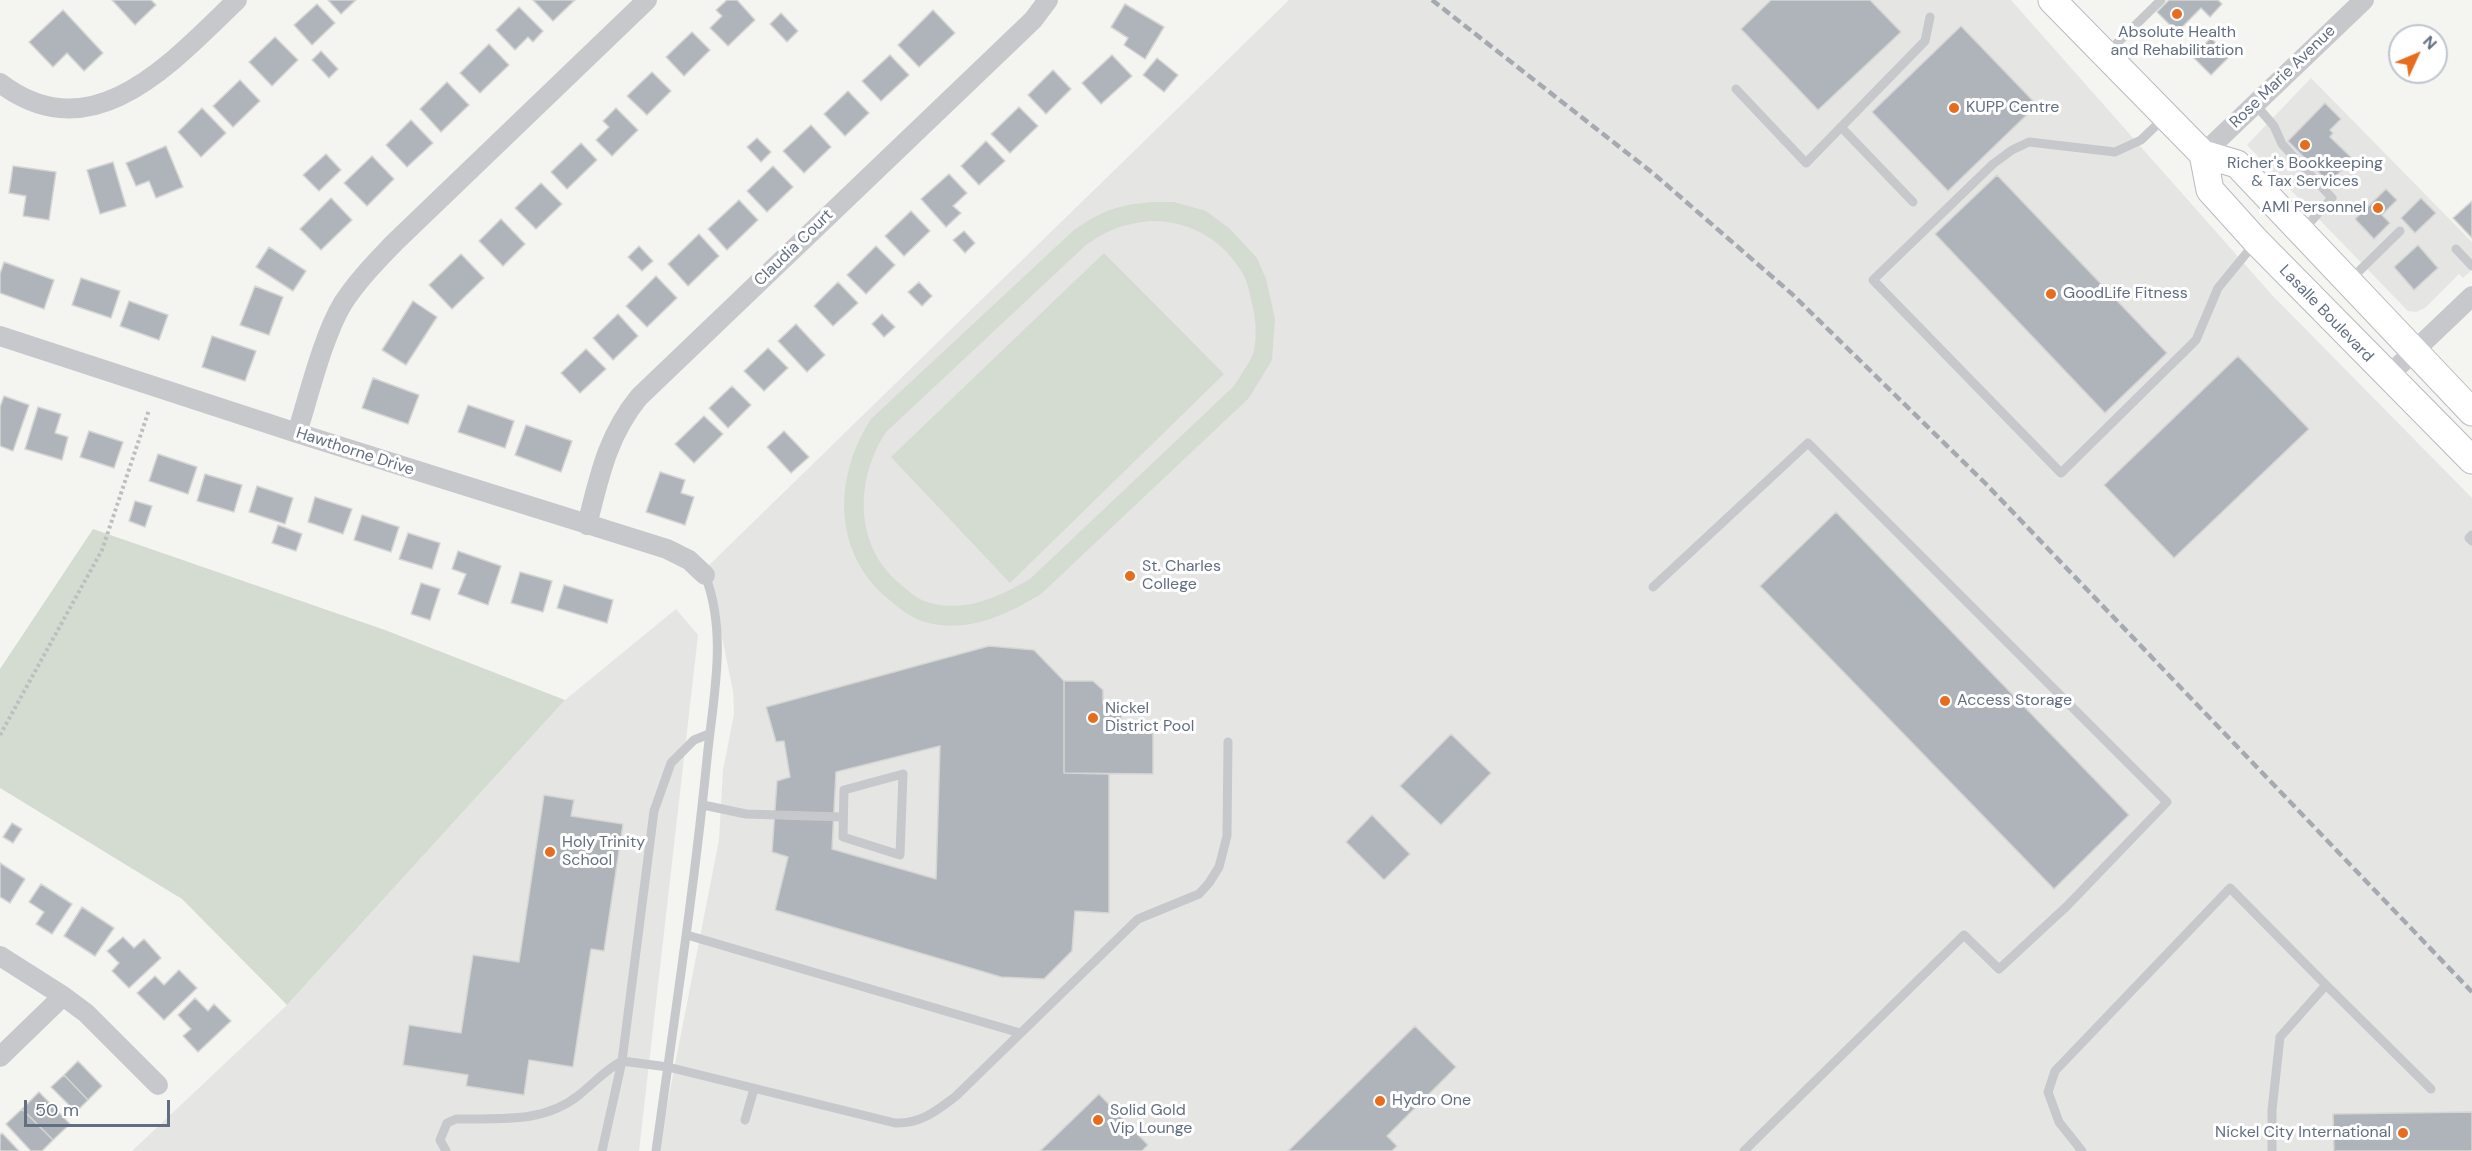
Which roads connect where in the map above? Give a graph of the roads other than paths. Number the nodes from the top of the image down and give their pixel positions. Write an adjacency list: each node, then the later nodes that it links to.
1 (237, 0): 9 (street)
2 (647, 0): 27 (street)
3 (1048, 0): 29 (street, Claudia Court)
4 (2052, 0): 8 (main road)
5 (2161, 0): 8 (lane)
6 (2364, 0): 11 (street, Rose Marie Avenue)
7 (1930, 17): 13 (lane)
8 (2105, 54): 12 (main road)
9 (0, 83)
10 (1736, 89): 13 (lane)
11 (2255, 104): 14 (street, Rose Marie Avenue); 17 (lane)
12 (2166, 116): 14 (main road); 18 (lane)
13 (1841, 127): 15 (lane)
14 (2203, 154): 17 (main road); 18 (main road, Lasalle Boulevard)
15 (1913, 202)
16 (2400, 231): 21 (lane)
17 (2301, 232): 21 (main road)
18 (2256, 241): 25 (main road, Lasalle Boulevard)
19 (2456, 249): 20 (lane)
20 (2472, 266)
21 (2348, 281): 24 (main road)
22 (2472, 296): 24 (street)
23 (0, 336): 27 (street, Hawthorne Drive)
24 (2415, 351): 25 (street); 26 (main road)
25 (2388, 376): 28 (main road, Lasalle Boulevard)
26 (2472, 412)
27 (297, 433): 29 (street, Hawthorne Drive)
28 (2472, 460)
29 (587, 525): 32 (street, Hawthorne Drive)
30 (2472, 535): 31 (lane)
31 (2472, 541)
32 (705, 575): 34 (lane)
33 (1653, 587): 53 (lane)
34 (709, 734): 36 (lane); 44 (lane)
35 (1228, 742): 42 (lane)
36 (703, 805): 37 (lane); 38 (lane)
37 (843, 817): 37 (lane)
38 (687, 935): 42 (lane); 45 (lane)
39 (0, 956): 41 (street)
40 (2326, 985): 48 (lane); 54 (lane); 55 (lane)
41 (63, 996): 43 (street); 46 (street)
42 (1020, 1033): 47 (lane)
43 (0, 1057)
44 (622, 1061): 45 (lane); 50 (lane); 51 (lane)
45 (668, 1067): 47 (lane); 52 (lane)
46 (158, 1085)
47 (754, 1089): 49 (lane)
48 (2431, 1089)
49 (746, 1120)
50 (446, 1151)
51 (602, 1151)
52 (656, 1151)
53 (1744, 1151)
54 (2082, 1151)
55 (2272, 1151)

